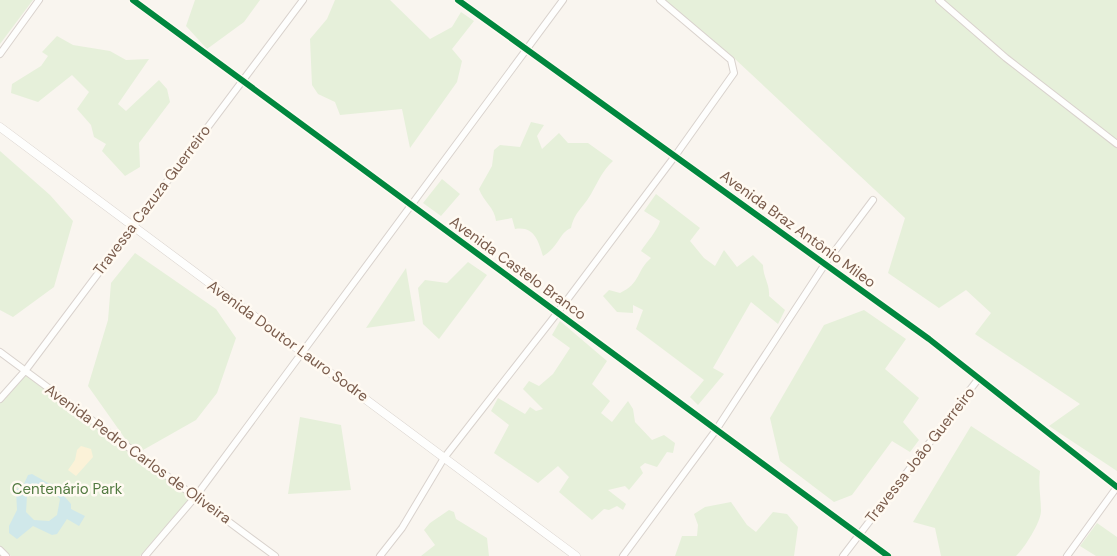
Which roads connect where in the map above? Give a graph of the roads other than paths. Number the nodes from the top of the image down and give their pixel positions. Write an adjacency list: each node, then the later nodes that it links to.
1 (39, 0): 9 (street)
2 (133, 0): 10 (street, Avenida Castelo Branco)
3 (303, 0): 10 (street, Travessa Cazuza Guerreiro)
4 (458, 0): 8 (street, Avenida Braz Antônio Mileo)
5 (562, 0): 8 (street)
6 (660, 0): 13 (street)
7 (939, 0): 12 (street)
8 (527, 50): 13 (street, Avenida Braz Antônio Mileo); 15 (street)
9 (0, 54)
10 (243, 81): 15 (street, Avenida Castelo Branco); 16 (street, Travessa Cazuza Guerreiro)
11 (0, 127): 16 (street, Avenida Doutor Lauro Sodre)
12 (1117, 144)
13 (675, 156): 17 (street, Avenida Braz Antônio Mileo); 18 (street)
14 (873, 200): 17 (street)
15 (411, 206): 18 (street, Avenida Castelo Branco); 20 (street)
16 (132, 225): 20 (street, Avenida Doutor Lauro Sodre); 21 (street, Travessa Cazuza Guerreiro)
17 (825, 264): 22 (street, Avenida Braz Antônio Mileo); 24 (street)
18 (558, 312): 24 (street, Avenida Castelo Branco); 25 (street)
19 (0, 352): 21 (street, Avenida Pedro Carlos de Oliveira)
20 (301, 352): 25 (street, Avenida Doutor Lauro Sodre); 27 (street)
21 (25, 371): 23 (street, Travessa Cazuza Guerreiro); 27 (street, Avenida Pedro Carlos de Oliveira)
22 (979, 378): 26 (street, Avenida Braz Antônio Mileo); 28 (street, Travessa João Guerreiro)
23 (0, 399)
24 (716, 430): 28 (street, Avenida Castelo Branco); 35 (street)
25 (444, 458): 33 (street); 34 (street, Avenida Doutor Lauro Sodre)
26 (1117, 487): 38 (street)
27 (196, 496): 31 (street); 32 (street, Avenida Pedro Carlos de Oliveira)
28 (859, 534): 36 (street, Travessa João Guerreiro); 37 (street, Avenida Castelo Branco)
29 (0, 550): 30 (street)
30 (6, 556)
31 (145, 556)
32 (275, 556)
33 (380, 556)
34 (576, 556)
35 (623, 556)
36 (843, 556)
37 (888, 556)
38 (1067, 556)

